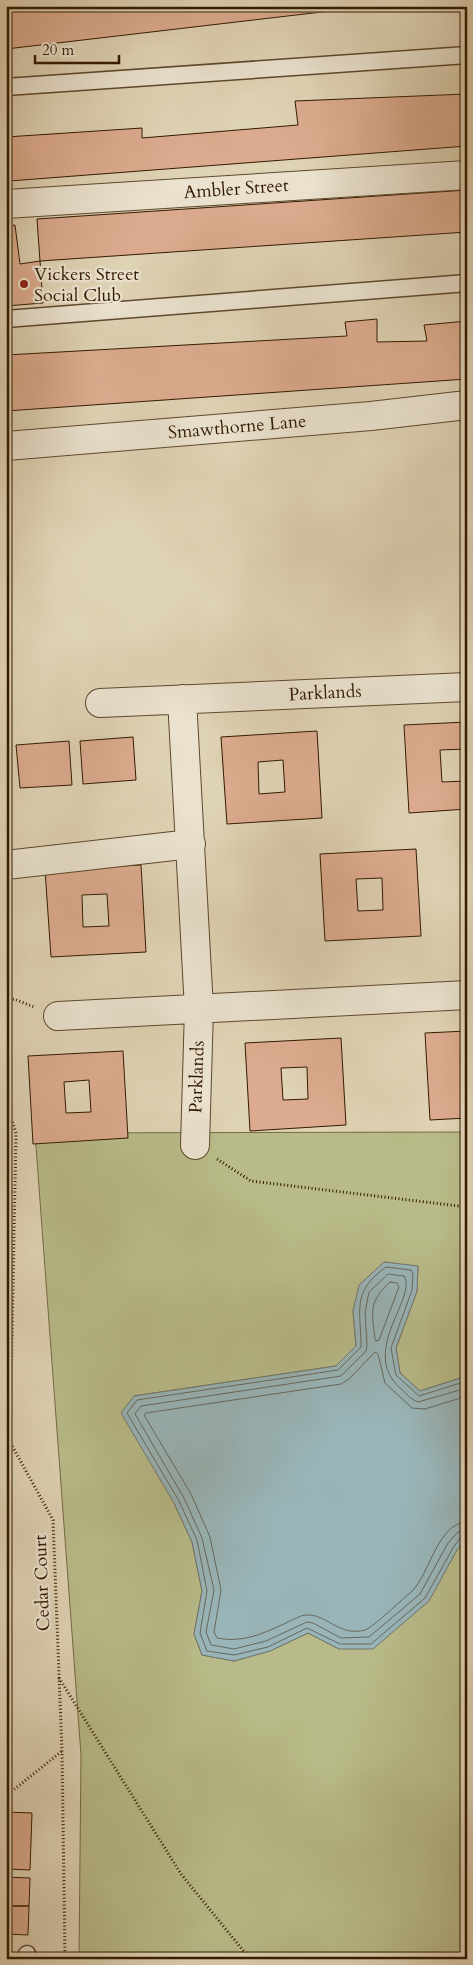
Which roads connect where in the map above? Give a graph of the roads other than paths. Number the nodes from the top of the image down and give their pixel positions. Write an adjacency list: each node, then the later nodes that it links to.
1 (467, 55): 2 (lane)
2 (6, 87)
3 (467, 175): 4 (street, Ambler Street)
4 (6, 204)
5 (467, 282): 6 (lane)
6 (6, 319)
7 (467, 405): 8 (street, Smawthorne Lane)
8 (6, 446)
9 (467, 687): 10 (street, Parklands)
10 (182, 699): 11 (street, Parklands); 12 (street, Parklands)
11 (100, 703)
12 (191, 844): 13 (street); 15 (street, Parklands)
13 (6, 864)
14 (467, 995): 15 (street)
15 (200, 1009): 16 (street); 17 (street, Parklands)
16 (58, 1016)
17 (195, 1144)

